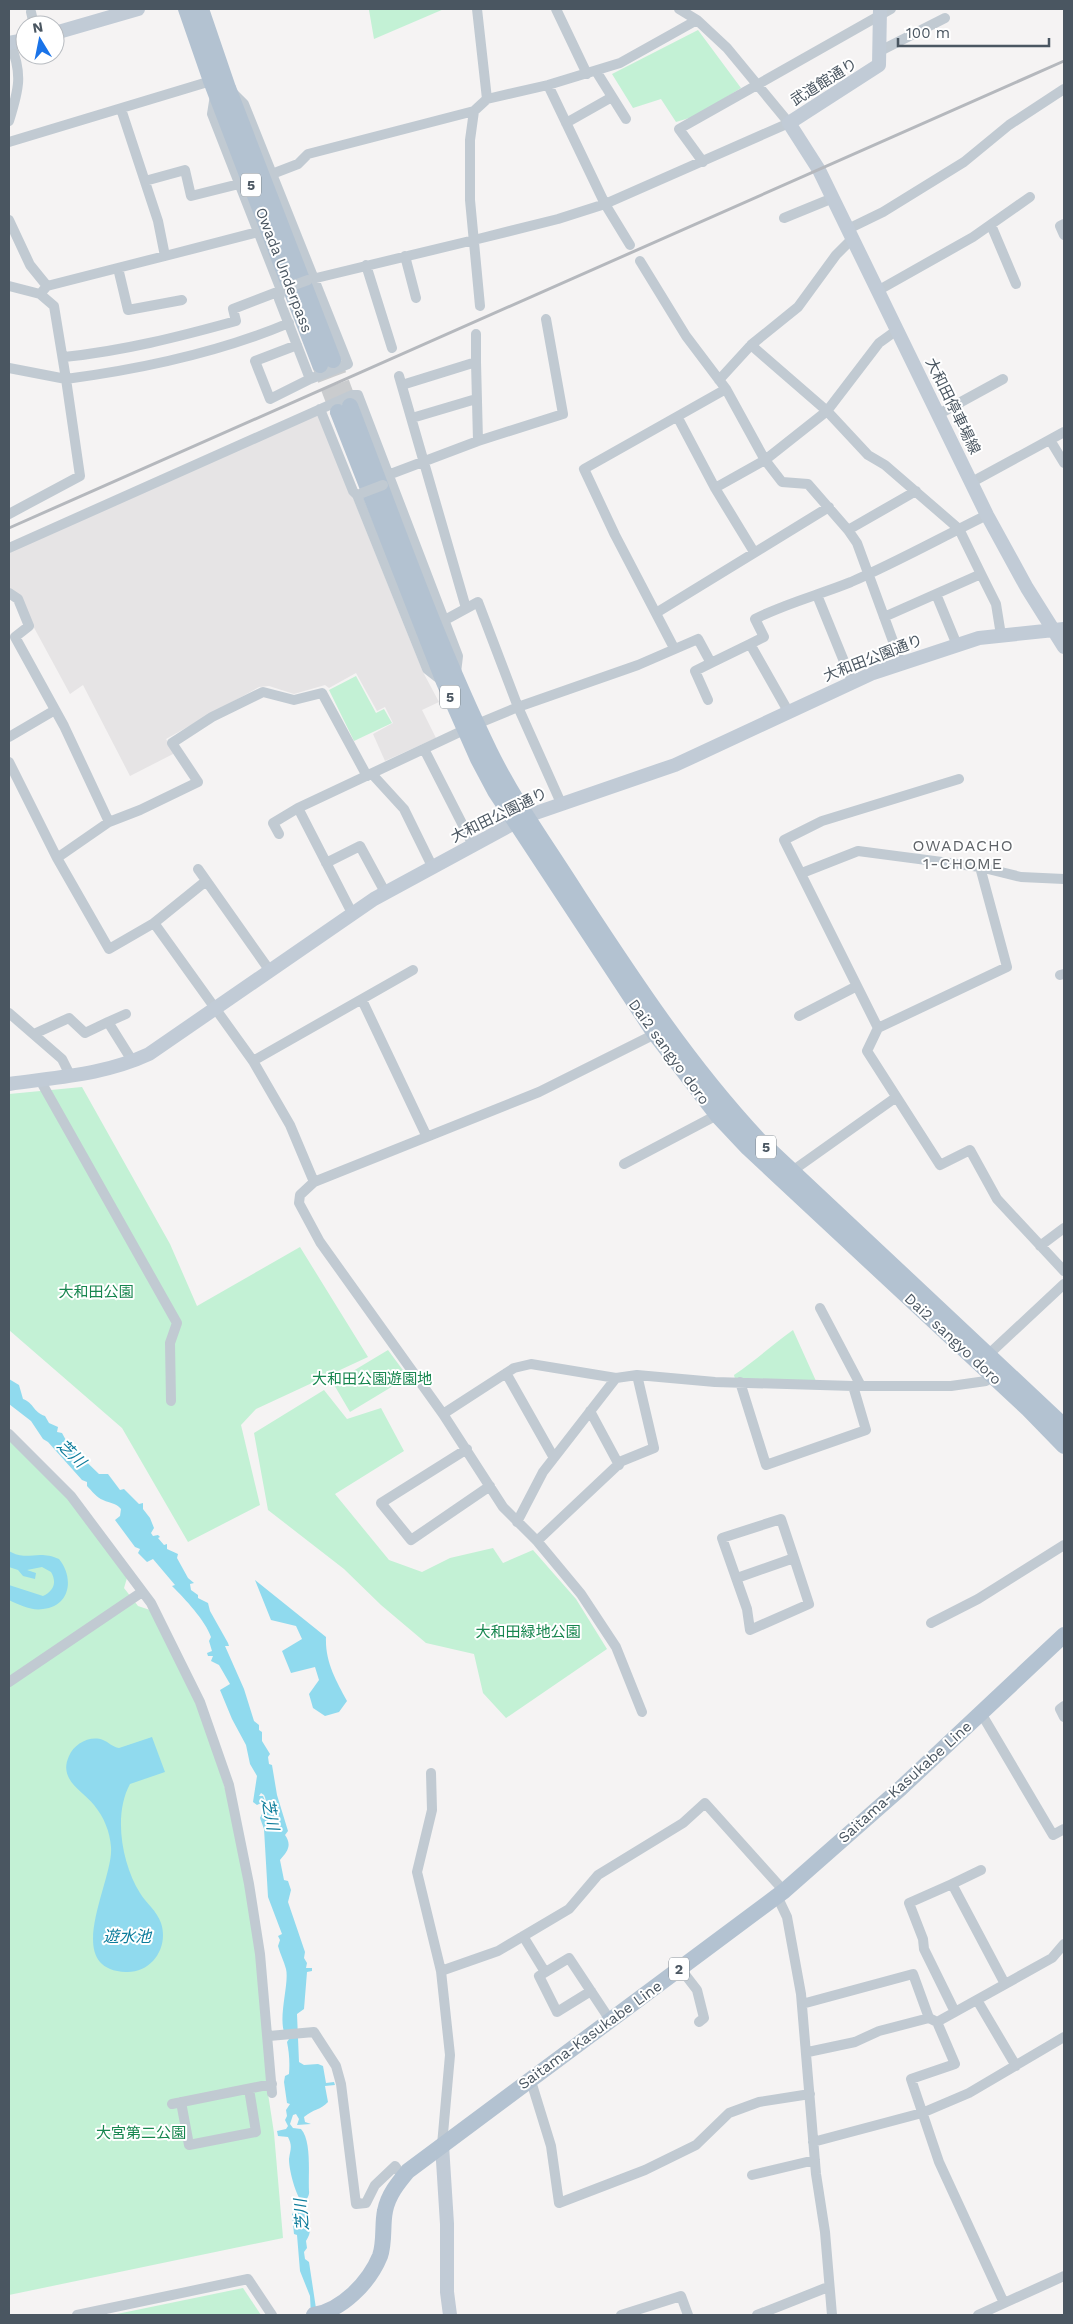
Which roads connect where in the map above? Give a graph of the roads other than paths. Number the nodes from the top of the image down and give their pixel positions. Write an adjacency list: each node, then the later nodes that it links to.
1 (138, 9): 12 (street)
2 (186, 9): 18 (main road, 5)
3 (201, 9): 18 (main road, 5)
4 (477, 9): 21 (street)
5 (556, 9): 15 (street)
6 (679, 9): 11 (street)
7 (884, 11): 14 (street, 武道館通り); 16 (street)
8 (31, 12): 9 (street)
9 (32, 15)
10 (945, 18): 14 (street)
11 (697, 20): 15 (street); 16 (street)
12 (65, 30)
13 (9, 43): 25 (street)
14 (880, 51): 27 (street, 武道館通り)
15 (592, 73): 17 (street); 20 (street)
16 (757, 84): 27 (street); 29 (street)
17 (548, 85): 21 (street); 26 (street)
18 (218, 87): 22 (street); 30 (street); 32 (street); 53 (main road, Owada Underpass / 5); 53 (main road, Owada Underpass / 5)
19 (1064, 88): 41 (street)
20 (612, 97): 24 (street); 26 (street)
21 (487, 99): 23 (street)
22 (121, 109): 28 (street); 31 (street)
23 (474, 111): 30 (street); 43 (street)
24 (626, 119)
25 (9, 120)
26 (566, 123): 35 (street)
27 (789, 123): 29 (street); 34 (street, 大和田停車場線)
28 (9, 142)
29 (704, 162): 35 (street)
30 (272, 174): 50 (street)
31 (145, 182): 32 (street); 45 (street)
32 (239, 184): 40 (street)
33 (1030, 197): 39 (street)
34 (832, 198): 36 (street); 41 (street, 大和田停車場線)
35 (605, 204): 43 (street); 44 (street)
36 (784, 218)
37 (9, 220): 54 (street)
38 (1064, 224): 42 (street)
39 (991, 225): 51 (street); 55 (street)
40 (258, 232): 45 (street); 53 (street)
41 (850, 234): 55 (street, 大和田停車場線); 64 (street)
42 (1064, 234)
43 (474, 240): 46 (street); 58 (street)
44 (630, 245)
45 (165, 256): 49 (street)
46 (406, 256): 48 (street); 56 (street)
47 (640, 261): 72 (street)
48 (366, 265): 50 (street); 65 (street)
49 (118, 268): 54 (street); 57 (street)
50 (310, 279): 53 (street, bridge); 70 (street)
51 (1016, 284)
52 (9, 286): 54 (street)
53 (285, 288): 60 (street); 66 (street)
54 (43, 290): 66 (street)
55 (879, 290): 61 (street, 大和田停車場線)
56 (416, 298)
57 (182, 300)
58 (480, 306)
59 (546, 318): 83 (street)
60 (289, 323): 63 (street); 69 (street)
61 (897, 330): 77 (street); 78 (street, 大和田停車場線)
62 (476, 334): 67 (street)
63 (297, 345): 70 (street); 70 (street)
64 (751, 345): 72 (street); 77 (street)
65 (392, 348)
66 (64, 357): 69 (street)
67 (476, 362): 74 (street); 79 (street)
68 (9, 368): 69 (street)
69 (66, 378): 93 (street)
70 (310, 379)
71 (1004, 379): 78 (street)
72 (719, 380): 73 (street)
73 (726, 389): 80 (street); 85 (street)
74 (476, 399): 79 (street); 83 (street)
75 (320, 409): 87 (street); 91 (street); 97 (street)
76 (344, 409): 116 (main road, Dai2 sangyo doro / 5)
77 (827, 411): 85 (street); 90 (street)
78 (939, 414): 88 (street, 大和田停車場線)
79 (412, 418): 84 (street)
80 (678, 418): 89 (street); 105 (street)
81 (1064, 432): 82 (street)
82 (1050, 440): 86 (street); 88 (street)
83 (478, 441): 84 (street)
84 (424, 460): 87 (street); 104 (street)
85 (765, 460): 89 (street); 92 (street)
86 (1064, 463)
87 (387, 481): 91 (street, bridge); 107 (street)
88 (972, 482): 94 (street, 大和田停車場線)
89 (715, 488): 98 (street)
90 (916, 491): 95 (street); 96 (street)
91 (360, 494): 116 (street)
92 (829, 507): 96 (street); 98 (street)
93 (9, 514)
94 (987, 515): 95 (street); 108 (street, 大和田停車場線)
95 (959, 529): 99 (street); 100 (street)
96 (848, 530): 99 (street)
97 (9, 548)
98 (754, 552): 105 (street)
99 (868, 574): 103 (street); 106 (street)
100 (980, 574): 102 (street); 109 (street)
101 (9, 593): 120 (street)
102 (936, 594): 106 (street); 111 (street)
103 (817, 595): 110 (street); 117 (street)
104 (466, 608): 107 (street); 119 (street)
105 (656, 613): 113 (street)
106 (884, 617): 115 (street)
107 (445, 620): 116 (street)
108 (1058, 629): 109 (street, 大和田公園通り); 112 (street, 大和田停車場線)
109 (1001, 635): 111 (street, 大和田公園通り)
110 (750, 644): 114 (street); 121 (street)
111 (957, 645): 115 (street, 大和田公園通り)
112 (1064, 647)
113 (674, 648): 114 (street); 119 (street)
114 (711, 663): 118 (street)
115 (901, 663): 117 (street, 大和田公園通り)
116 (450, 679): 122 (main road, Dai2 sangyo doro / 5)
117 (852, 681): 121 (street, 大和田公園通り)
118 (708, 700)
119 (518, 707): 122 (street); 128 (street)
120 (55, 710): 123 (street); 131 (street)
121 (788, 711): 128 (street, 大和田公園通り)
122 (471, 727): 124 (street); 130 (main road, Dai2 sangyo doro / 5)
123 (9, 737)
124 (424, 749): 126 (street); 133 (street)
125 (9, 762): 134 (street)
126 (370, 775): 129 (street); 131 (street); 136 (street)
127 (959, 779): 139 (street)
128 (561, 803): 130 (street, 大和田公園通り)
129 (298, 808): 132 (street); 135 (street)
130 (521, 820): 133 (street, 大和田公園通り); 156 (main road, Dai2 sangyo doro / 5); 166 (main road, Dai2 sangyo doro / 5)
131 (109, 822): 134 (street)
132 (279, 834)
133 (473, 845): 136 (street, 大和田公園通り)
134 (57, 858): 144 (street)
135 (326, 863): 142 (street); 143 (street)
136 (432, 866): 142 (street, 大和田公園通り)
137 (980, 867): 139 (street); 140 (street); 154 (street)
138 (198, 869): 141 (street)
139 (802, 873): 147 (street)
140 (1064, 879)
141 (206, 881): 144 (street); 145 (street)
142 (384, 892): 143 (street, 大和田公園通り)
143 (352, 913): 145 (street, 大和田公園通り)
144 (154, 923): 149 (street)
145 (270, 970): 149 (street, 大和田公園通り)
146 (413, 970): 148 (street)
147 (857, 986): 152 (street); 154 (street)
148 (362, 1000): 157 (street); 164 (street)
149 (216, 1009): 157 (street); 158 (street, 大和田公園通り)
150 (9, 1012): 155 (street)
151 (126, 1014): 153 (street)
152 (799, 1016)
153 (108, 1022): 155 (street); 158 (street)
154 (878, 1028): 162 (street)
155 (34, 1034): 159 (street)
156 (655, 1034): 163 (main road, Dai2 sangyo doro / 5); 164 (street)
157 (253, 1061): 167 (street)
158 (132, 1062): 159 (street, 大和田公園通り)
159 (71, 1077): 160 (street, 大和田公園通り)
160 (40, 1080): 161 (street, 大和田公園通り); 179 (street)
161 (9, 1084)
162 (895, 1098): 166 (street); 169 (street)
163 (717, 1115): 165 (street); 166 (main road, Dai2 sangyo doro / 5)
164 (427, 1137): 167 (street)
165 (624, 1164)
166 (786, 1176): 173 (main road, Dai2 sangyo doro / 5)
167 (314, 1182): 181 (street)
168 (1064, 1228): 169 (street)
169 (1040, 1246): 170 (street)
170 (1064, 1272)
171 (1064, 1284): 173 (street)
172 (820, 1308): 178 (street)
173 (989, 1366): 178 (street); 182 (main road, Dai2 sangyo doro / 5); 184 (main road, Dai2 sangyo doro / 5)
174 (506, 1373): 176 (street); 181 (street); 186 (street)
175 (636, 1375): 176 (street); 177 (street); 187 (street)
176 (616, 1378): 180 (street)
177 (740, 1382): 178 (street); 178 (street)
178 (857, 1386)
179 (171, 1401)
180 (590, 1412): 186 (street); 187 (street)
181 (444, 1414): 185 (street)
182 (1064, 1426)
183 (9, 1434): 194 (street)
184 (1064, 1446)
185 (467, 1449): 188 (street); 188 (street)
186 (554, 1458): 189 (street)
187 (619, 1464): 190 (street)
188 (490, 1486): 189 (street)
189 (517, 1522): 190 (street)
190 (536, 1541): 199 (street)
191 (1064, 1545): 195 (street)
192 (794, 1558): 193 (street); 193 (street); 193 (street)
193 (737, 1578)
194 (142, 1592): 197 (street); 220 (street)
195 (931, 1623)
196 (1064, 1635): 200 (main road, Saitama-Kasukabe Line / 2)
197 (9, 1682)
198 (1064, 1706): 201 (street)
199 (642, 1712)
200 (980, 1713): 203 (street); 206 (main road, Saitama-Kasukabe Line / 2)
201 (1064, 1717)
202 (431, 1774): 210 (street)
203 (1064, 1829)
204 (981, 1870): 205 (street)
205 (952, 1884): 212 (street); 216 (street)
206 (780, 1894): 207 (street); 209 (main road, Saitama-Kasukabe Line / 2); 215 (street)
207 (523, 1936): 210 (street); 211 (street)
208 (1064, 1944): 212 (street)
209 (680, 1968): 217 (main road, Saitama-Kasukabe Line / 2); 219 (street)
210 (441, 1971): 229 (street)
211 (545, 1972): 213 (street); 213 (street)
212 (1005, 1984): 214 (street)
213 (591, 1992): 217 (street)
214 (977, 2000): 216 (street); 223 (street)
215 (802, 2004): 218 (street); 222 (street)
216 (955, 2012): 218 (street)
217 (610, 2020): 224 (main road, Saitama-Kasukabe Line / 2)
218 (933, 2020): 222 (street); 227 (street)
219 (699, 2022)
220 (269, 2036): 225 (street); 232 (street)
221 (1064, 2037): 223 (street)
222 (808, 2052): 226 (street)
223 (1016, 2066): 227 (street)
224 (530, 2078): 226 (street); 229 (main road, Saitama-Kasukabe Line / 2)
225 (249, 2089): 225 (street)
226 (810, 2094): 228 (street)
227 (922, 2112): 228 (street); 235 (street)
228 (813, 2142): 230 (street)
229 (442, 2145): 232 (main road, Saitama-Kasukabe Line / 2); 239 (street)
230 (815, 2160): 231 (street); 234 (street)
231 (752, 2175)
232 (403, 2177): 236 (main road, Saitama-Kasukabe Line / 2)
233 (1064, 2276): 235 (street)
234 (828, 2287): 242 (street); 243 (street)
235 (1004, 2302): 244 (street)
236 (320, 2314)
237 (77, 2315): 238 (street)
238 (272, 2315)
239 (450, 2315)
240 (621, 2315): 241 (street)
241 (688, 2315)
242 (756, 2315)
243 (832, 2315)
244 (978, 2315)

